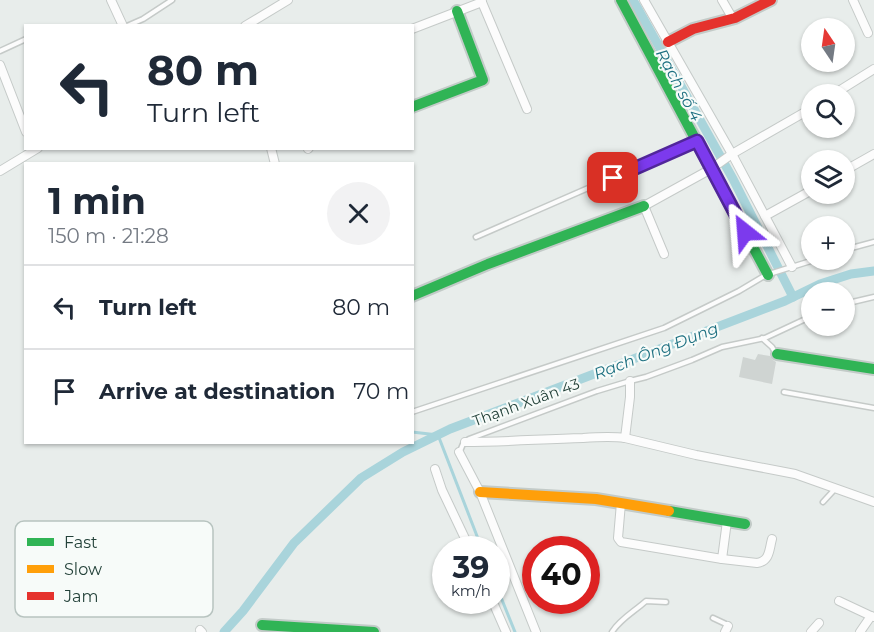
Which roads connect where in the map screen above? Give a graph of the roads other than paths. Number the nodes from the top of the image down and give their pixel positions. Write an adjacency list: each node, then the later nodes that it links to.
1 (111, 0): 12 (street)
2 (172, 0): 13 (lane)
3 (288, 0): 14 (street)
4 (621, 0): 27 (street)
5 (644, 0): 18 (street)
6 (722, 0): 11 (street)
7 (771, 0): 11 (street)
8 (853, 0): 16 (street)
9 (481, 1): 10 (street); 24 (street)
10 (457, 11): 15 (street); 23 (street)
11 (733, 18): 18 (street)
12 (124, 24)
13 (130, 24)
14 (248, 24)
15 (414, 27)
16 (868, 33)
17 (24, 40): 19 (lane)
18 (668, 42): 29 (street)
19 (0, 51)
20 (0, 65): 26 (street)
21 (874, 69): 22 (street)
22 (850, 84)
23 (414, 106)
24 (527, 109)
25 (801, 114): 29 (street)
26 (24, 127)
27 (697, 141): 32 (street); 37 (lane)
28 (34, 150): 33 (street)
29 (731, 154): 32 (street); 36 (street)
30 (874, 154): 31 (street)
31 (855, 165)
32 (712, 169): 35 (street); 43 (street)
33 (0, 171)
34 (801, 196): 36 (street)
35 (644, 206): 40 (street); 44 (street)
36 (765, 216): 42 (street)
37 (476, 237)
38 (874, 242): 39 (lane)
39 (855, 247)
40 (664, 254)
41 (801, 264): 42 (lane)
42 (792, 267): 43 (lane)
43 (768, 275): 54 (lane)
44 (414, 295)
45 (874, 297): 46 (lane)
46 (855, 301)
47 (801, 321): 48 (lane, Thạnh Xuân 43)
48 (762, 338): 49 (lane); 51 (lane, Thạnh Xuân 43)
49 (777, 354): 50 (street)
50 (874, 369)
51 (630, 381): 55 (street); 56 (lane, Thạnh Xuân 43)
52 (784, 392): 53 (lane)
53 (874, 408)
54 (414, 411)
55 (625, 438): 56 (street); 59 (street)
56 (465, 442): 57 (lane, Thạnh Xuân 43)
57 (459, 452): 60 (street)
58 (435, 469): 66 (street)
59 (836, 489): 61 (lane); 62 (street)
60 (480, 492): 63 (street); 80 (street)
61 (823, 502)
62 (874, 502)
63 (621, 503): 64 (street); 68 (street)
64 (727, 521): 65 (street); 68 (street)
65 (745, 524)
66 (464, 536)
67 (772, 539): 68 (street)
68 (722, 559)
69 (838, 601): 72 (street)
70 (666, 602): 81 (lane)
71 (498, 614): 79 (street)
72 (873, 616): 83 (street)
73 (713, 618): 76 (lane)
74 (819, 622): 82 (street)
75 (262, 625): 77 (street)
76 (727, 629)
77 (297, 630): 78 (street)
78 (374, 632)
79 (506, 632)
80 (536, 632)
81 (612, 632)
82 (811, 632)
83 (861, 632)

